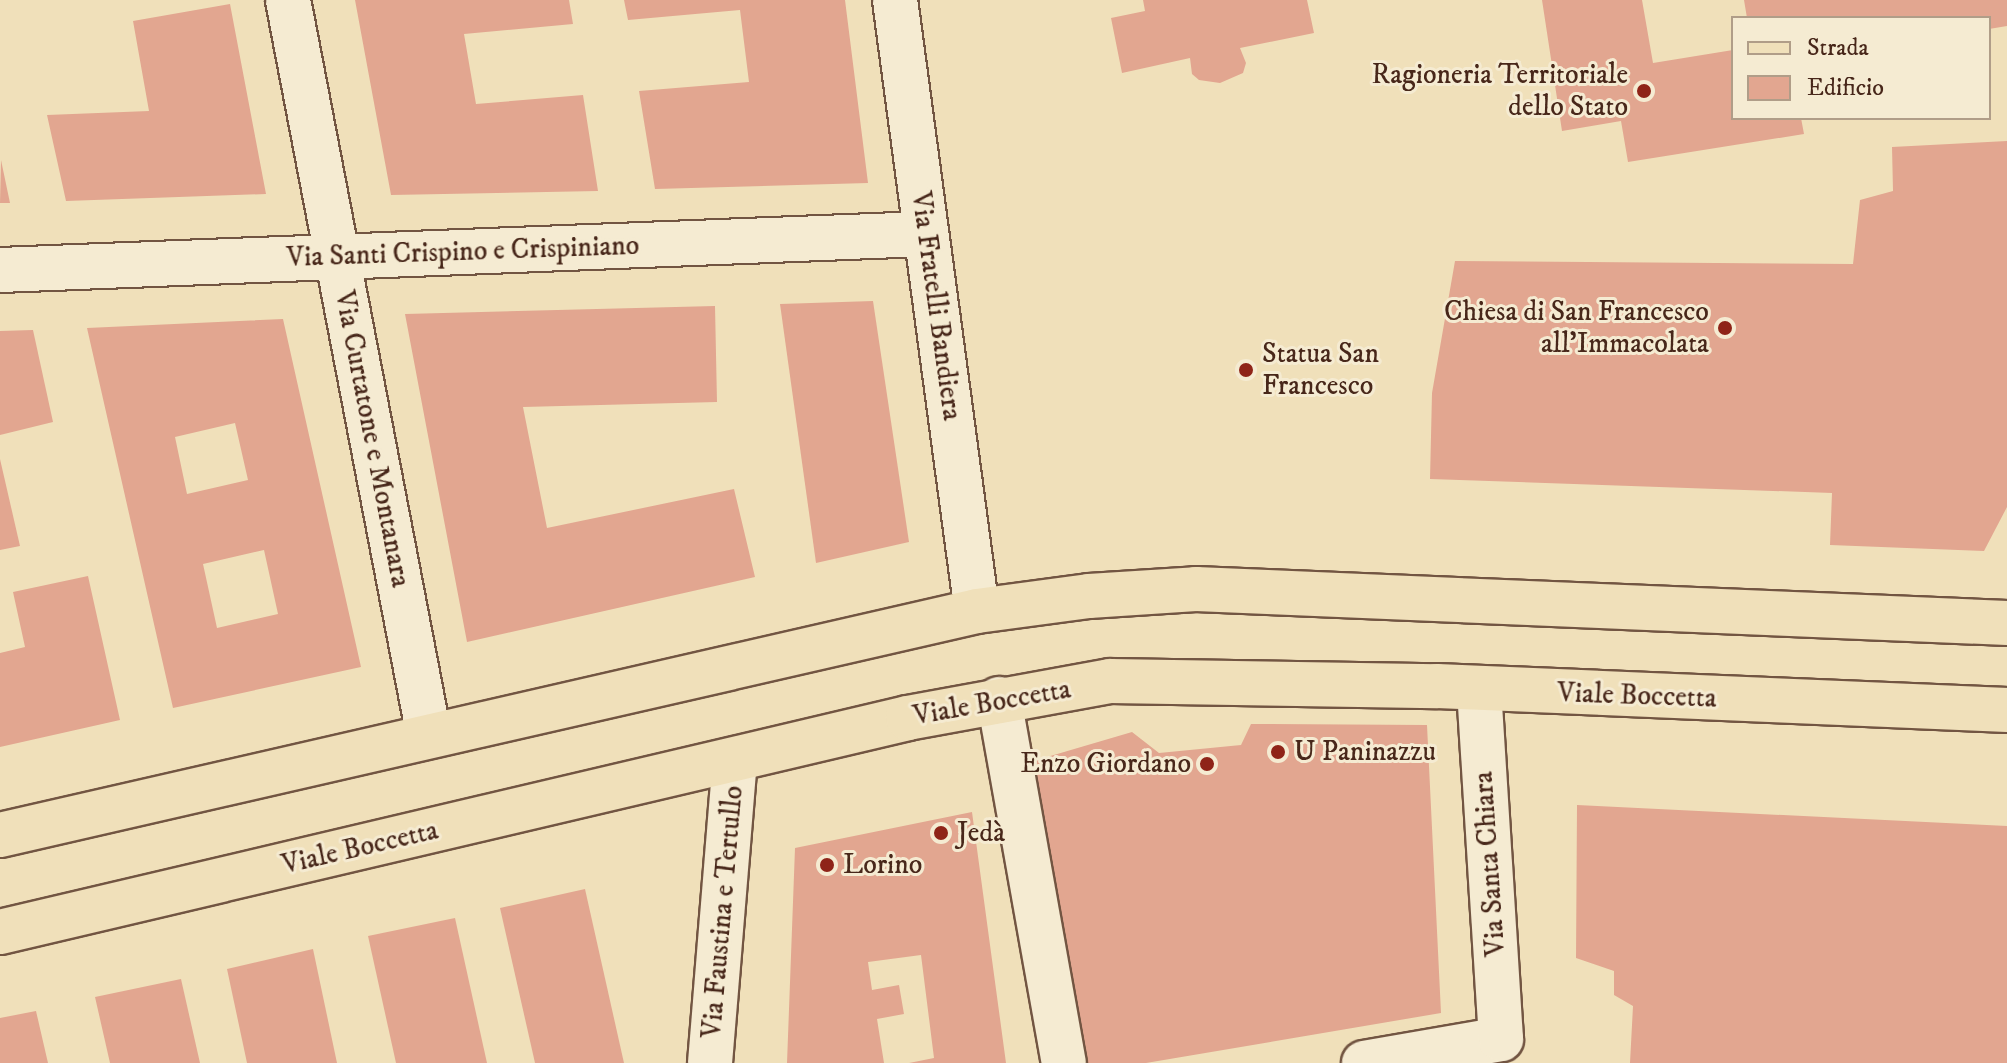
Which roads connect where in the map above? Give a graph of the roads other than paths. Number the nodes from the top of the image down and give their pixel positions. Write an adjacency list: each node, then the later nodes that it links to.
1 (288, 0): 4 (street, Via Curtatone e Montanara)
2 (895, 0): 3 (street, Via Fratelli Bandiera)
3 (926, 234): 4 (street, Via Santi Crispino e Crispiniano); 6 (street, Via Fratelli Bandiera)
4 (337, 257): 5 (street, Via Santi Crispino e Crispiniano); 11 (street, Via Curtatone e Montanara)
5 (0, 270)
6 (977, 611): 7 (main road); 11 (main road)
7 (2007, 623)
8 (1479, 689): 9 (main road, Viale Boccetta); 10 (main road, Viale Boccetta); 17 (street, Via Santa Chiara)
9 (999, 699): 12 (main road, Viale Boccetta); 16 (street)
10 (2007, 710)
11 (429, 736): 13 (main road)
12 (735, 761): 14 (main road, Viale Boccetta); 15 (street, Via Faustina e Tertullo)
13 (0, 835)
14 (0, 932)
15 (710, 1063)
16 (1064, 1063)
17 (1364, 1063)

